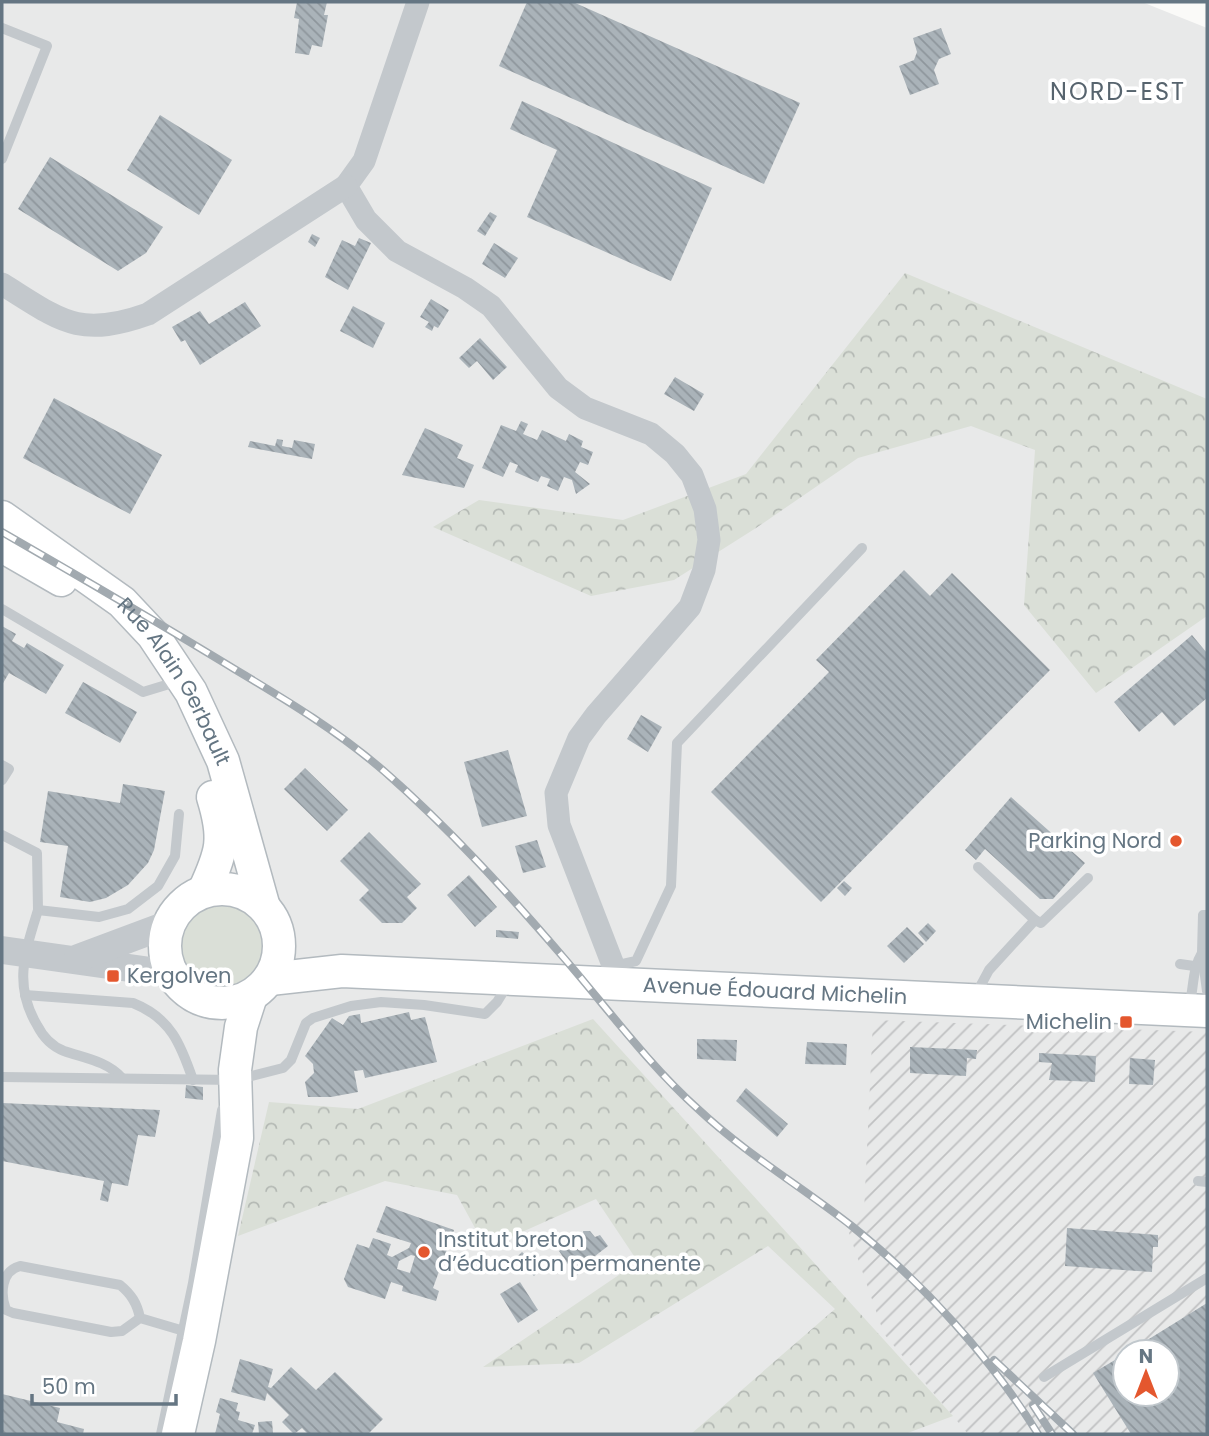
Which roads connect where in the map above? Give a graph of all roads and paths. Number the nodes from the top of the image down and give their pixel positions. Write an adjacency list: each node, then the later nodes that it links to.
1 (418, 2): 4 (street)
2 (2, 27): 3 (lane)
3 (2, 159)
4 (346, 186): 5 (street); 31 (street)
5 (2, 284)
6 (2, 517): 18 (main road, Rue Alain Gerbault)
7 (2, 546): 10 (main road, Rue Alain Gerbault)
8 (862, 548): 31 (lane)
9 (2, 608): 10 (lane)
10 (166, 685): 17 (main road, Rue Alain Gerbault)
11 (2, 765): 12 (lane)
12 (2, 780)
13 (179, 814): 19 (lane)
14 (2, 835): 19 (lane)
15 (978, 867): 21 (lane)
16 (1088, 878): 21 (lane)
17 (204, 891): 18 (main road); 22 (main road)
18 (263, 904): 23 (main road)
19 (38, 910): 24 (lane)
20 (1207, 915): 25 (lane)
21 (1035, 920): 35 (lane)
22 (169, 925): 26 (street); 30 (main road)
23 (280, 941): 29 (main road, Avenue Édouard Michelin); 33 (main road)
24 (13, 951): 26 (street); 34 (lane)
25 (1202, 953): 28 (lane); 37 (lane)
26 (75, 958): 30 (street)
27 (1180, 964): 28 (lane)
28 (1194, 965): 37 (lane)
29 (342, 971): 32 (main road, Avenue Édouard Michelin); 33 (main road, Avenue Édouard Michelin)
30 (172, 974): 36 (main road)
31 (617, 975): 32 (main road, Avenue Édouard Michelin); 35 (main road, Avenue Édouard Michelin)
32 (512, 979): 41 (lane)
33 (260, 988): 36 (main road); 41 (main road)
34 (25, 995): 39 (lane); 40 (lane)
35 (972, 1001): 37 (main road, Avenue Édouard Michelin)
36 (209, 1002): 41 (main road)
37 (1201, 1004)
38 (2, 1077): 39 (lane)
39 (122, 1078): 40 (lane)
40 (193, 1080): 41 (lane)
41 (236, 1083): 44 (lane); 47 (main road)
42 (1207, 1278): 45 (lane)
43 (140, 1318): 43 (lane); 44 (lane)
44 (184, 1331): 46 (lane)
45 (1044, 1377)
46 (161, 1434)
47 (178, 1434)

